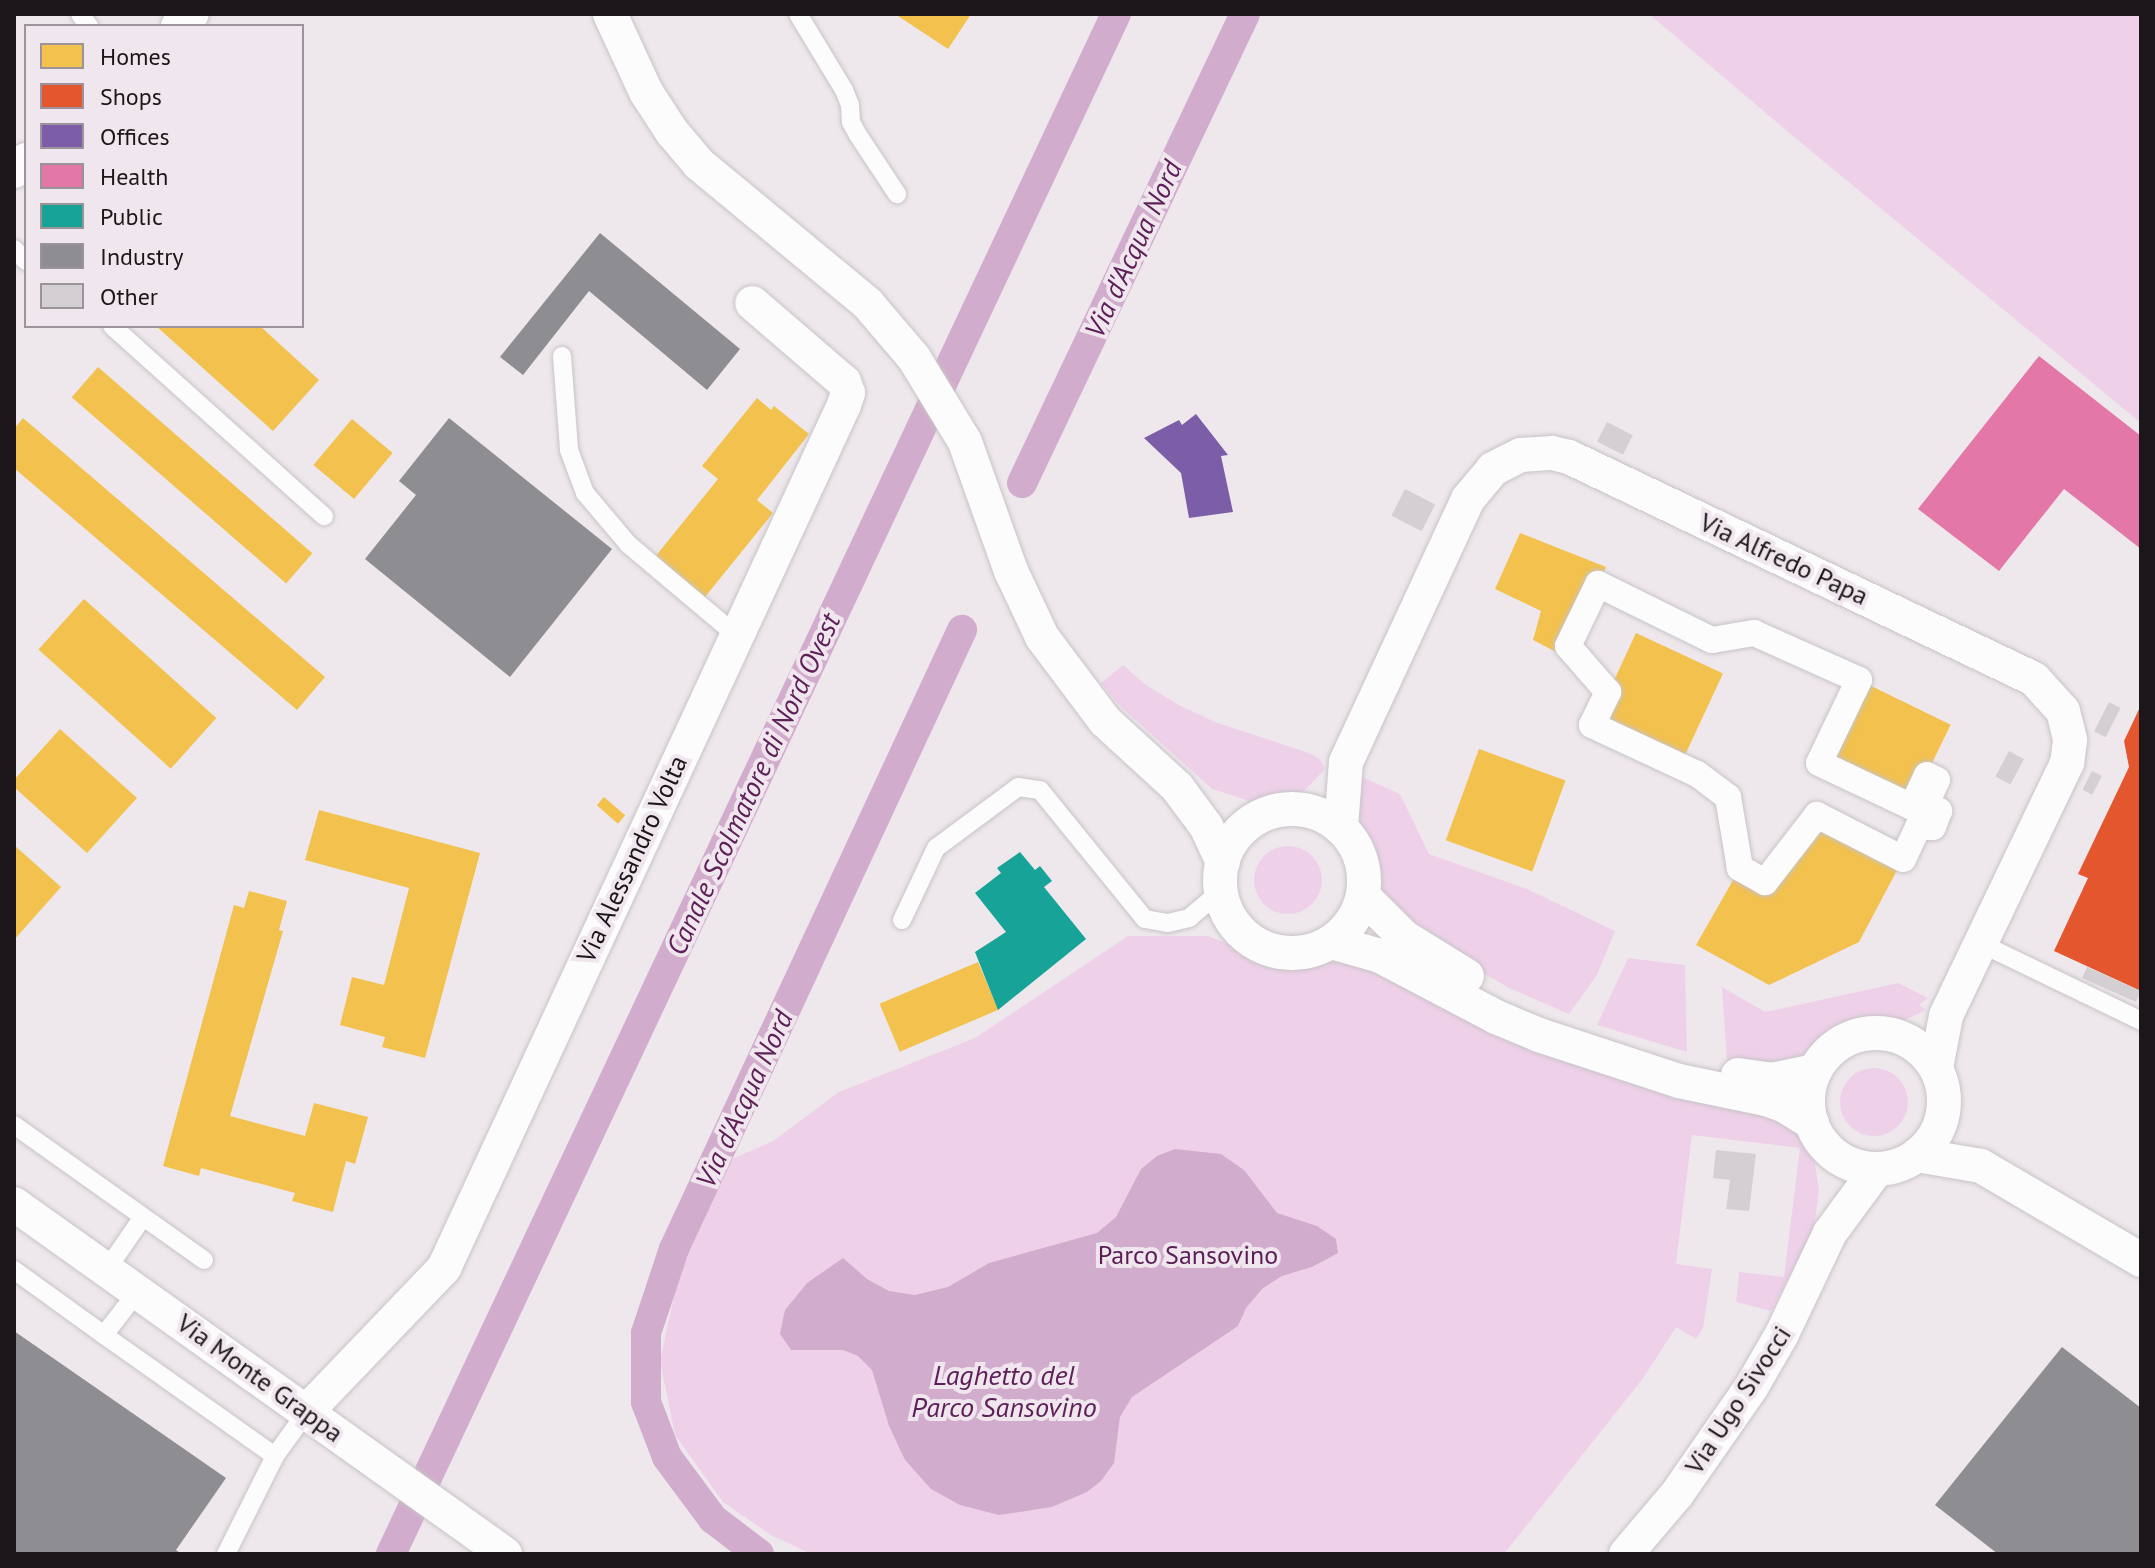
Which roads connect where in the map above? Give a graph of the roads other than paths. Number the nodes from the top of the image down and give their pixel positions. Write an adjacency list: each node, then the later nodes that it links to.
1 (610, 14): 10 (street)
2 (798, 14): 3 (lane)
3 (897, 194)
4 (752, 303): 8 (street, Via Alessandro Volta)
5 (114, 328): 7 (lane)
6 (562, 356): 8 (lane)
7 (324, 516)
8 (736, 635): 41 (street, Via Alessandro Volta)
9 (1344, 769): 12 (street, Via Alfredo Papa); 14 (street, Via Alfredo Papa); 19 (street, Via Alfredo Papa)
10 (1177, 787): 13 (street); 15 (street)
11 (1728, 797): 11 (street)
12 (1305, 810): 13 (street); 14 (street)
13 (1260, 817): 15 (street)
14 (1341, 828): 16 (street)
15 (1222, 876): 17 (lane); 18 (street)
16 (1363, 896): 18 (street); 24 (street)
17 (902, 920)
18 (1331, 942): 26 (street)
19 (1982, 944): 20 (street, Via Alfredo Papa); 21 (lane)
20 (1946, 1016): 22 (street); 23 (street, Via Alfredo Papa)
21 (2141, 1021)
22 (1905, 1039): 23 (street); 24 (street)
23 (1936, 1068): 25 (street)
24 (1815, 1071): 26 (street)
25 (1943, 1112): 28 (street); 30 (street)
26 (1812, 1123): 29 (street)
27 (14, 1125): 33 (lane)
28 (1917, 1155): 30 (street); 31 (street)
29 (1837, 1157): 31 (street); 34 (street, Via Ugo Sivocci)
30 (1981, 1166): 36 (street)
31 (1877, 1169): 34 (street, Via Ugo Sivocci)
32 (14, 1204): 37 (street, Via Monte Grappa)
33 (143, 1217): 35 (lane); 37 (lane)
34 (1830, 1233): 45 (street, Via Ugo Sivocci)
35 (204, 1260)
36 (2141, 1260)
37 (107, 1269): 39 (street, Via Monte Grappa)
38 (14, 1270): 40 (lane)
39 (138, 1291): 40 (lane); 41 (street, Via Monte Grappa)
40 (104, 1335): 42 (lane)
41 (308, 1410): 42 (lane); 44 (street, Via Monte Grappa)
42 (275, 1456): 43 (lane)
43 (226, 1554)
44 (505, 1554)
45 (1626, 1554)

